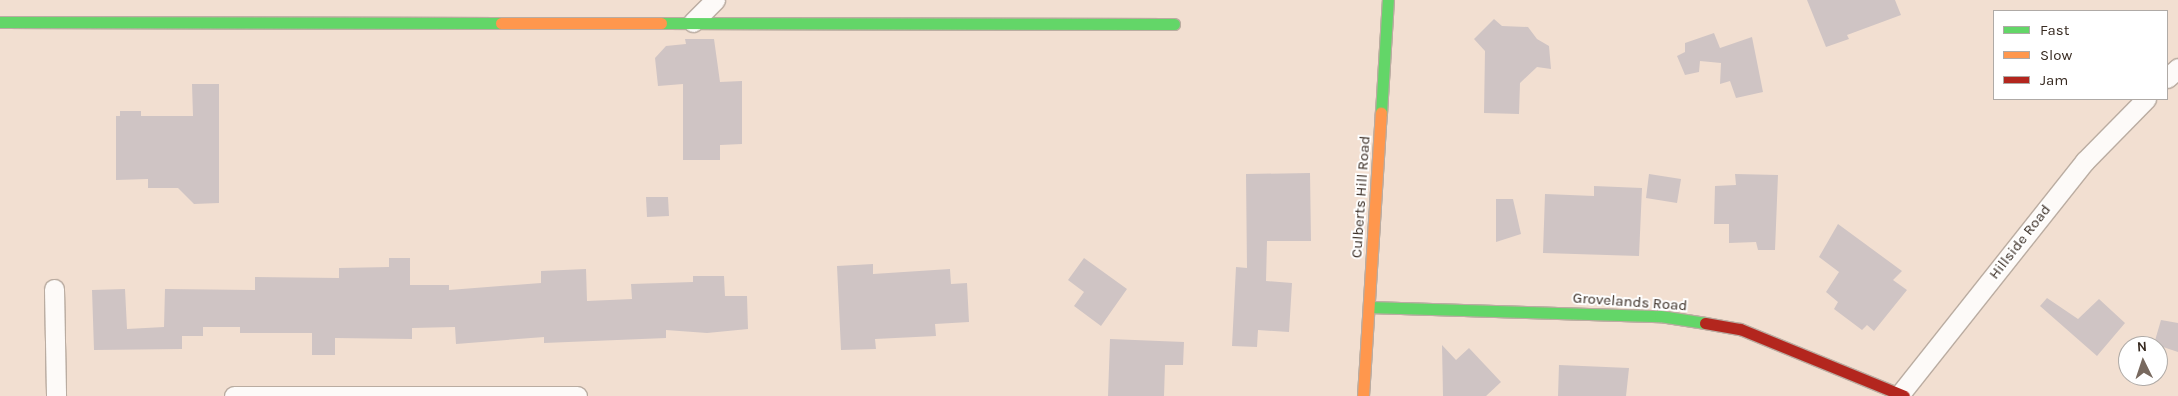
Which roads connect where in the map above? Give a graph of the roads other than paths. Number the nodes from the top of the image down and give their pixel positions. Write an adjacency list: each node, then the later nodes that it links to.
1 (715, 0): 4 (street)
2 (1388, 0): 10 (street, Culberts Hill Road)
3 (0, 22): 4 (street)
4 (693, 22): 5 (street)
5 (1174, 24)
6 (2178, 68): 7 (street)
7 (2168, 77)
8 (2145, 100): 11 (street, Hillside Road)
9 (54, 289): 12 (street)
10 (1369, 307): 11 (street, Grovelands Road); 17 (street, Culberts Hill Road)
11 (1903, 394)
12 (56, 396)
13 (234, 396): 14 (street)
14 (259, 396): 15 (street)
15 (533, 396): 16 (street)
16 (576, 396)
17 (1364, 396)

